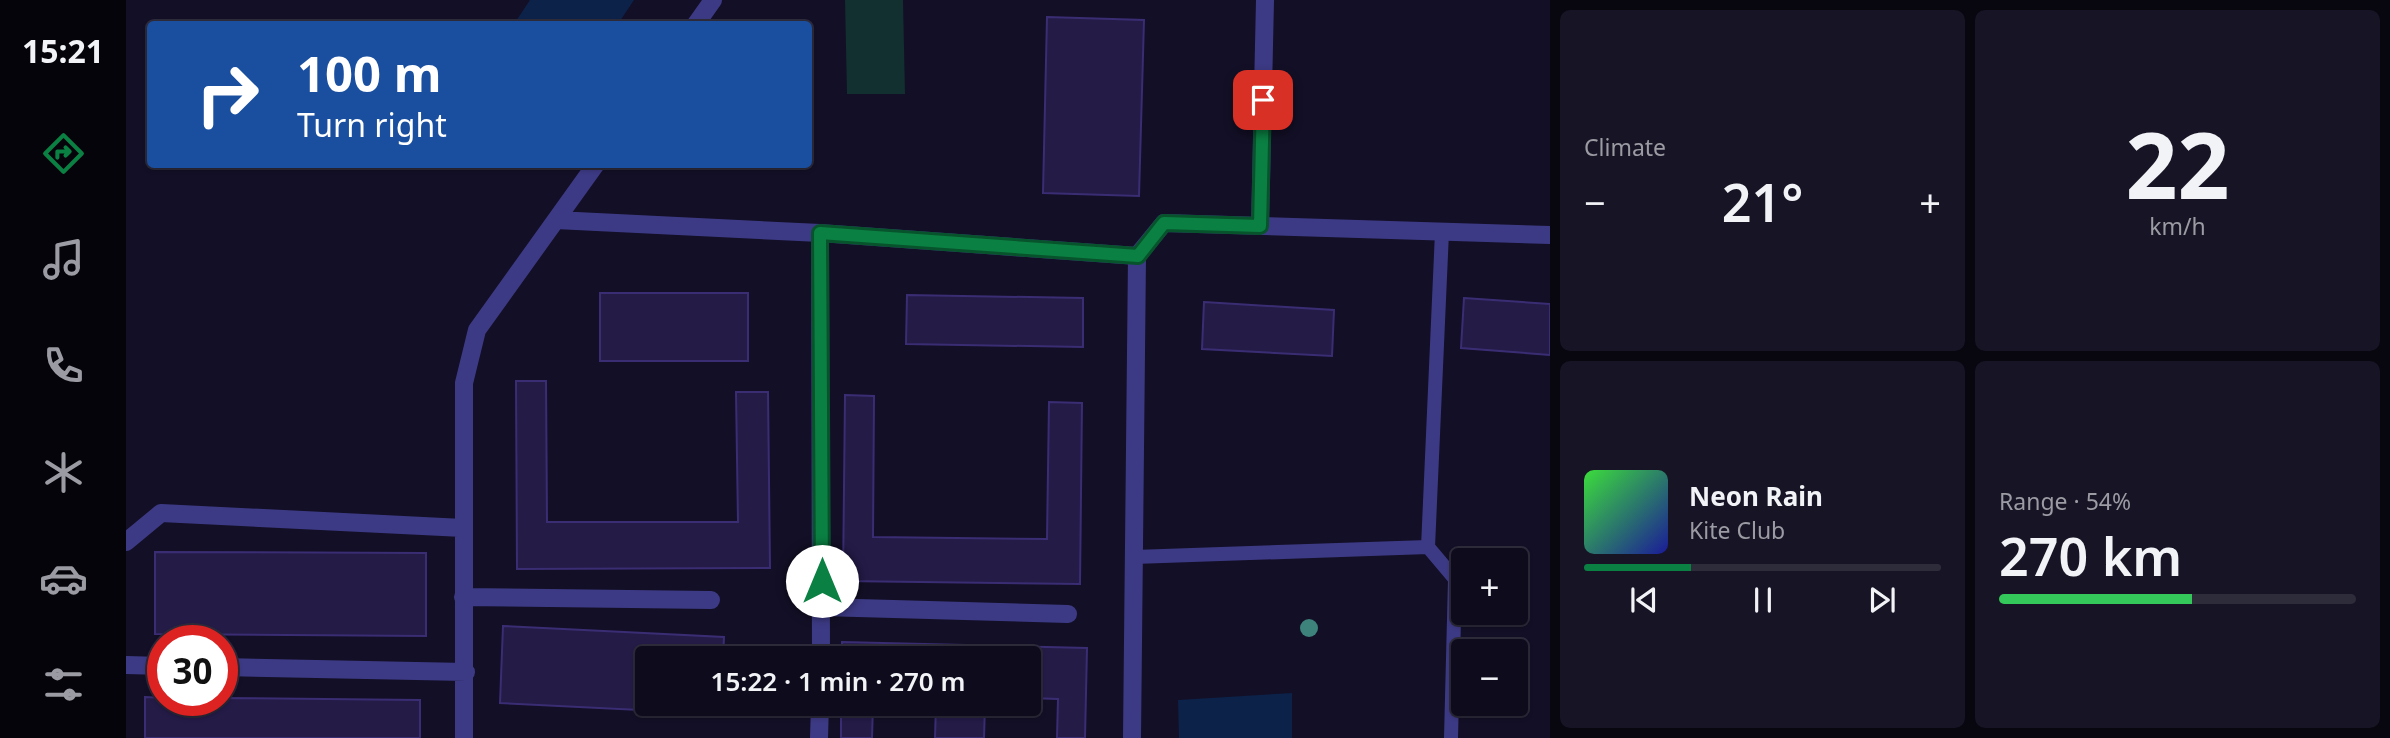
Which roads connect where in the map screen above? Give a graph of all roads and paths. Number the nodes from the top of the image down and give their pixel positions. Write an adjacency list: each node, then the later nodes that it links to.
1 (713, 0): 3 (street)
2 (1265, 0): 6 (street)
3 (698, 21)
4 (593, 168): 5 (street)
5 (556, 220): 8 (street); 11 (street)
6 (1260, 226): 7 (street); 10 (street)
7 (1442, 232): 9 (street); 13 (lane)
8 (820, 233): 10 (street); 17 (street)
9 (1550, 235)
10 (1138, 256): 14 (street)
11 (463, 528): 12 (street); 15 (street)
12 (126, 542)
13 (1428, 547): 14 (lane); 28 (lane)
14 (1134, 557): 27 (street)
15 (463, 597): 16 (street); 23 (street)
16 (710, 600)
17 (822, 607): 18 (street); 19 (street)
18 (1068, 614)
19 (821, 646)
20 (126, 665): 21 (street)
21 (147, 666)
22 (238, 667): 23 (street)
23 (466, 672): 25 (street)
24 (820, 716): 26 (street)
25 (464, 738)
26 (819, 738)
27 (1132, 738)
28 (1451, 738)

